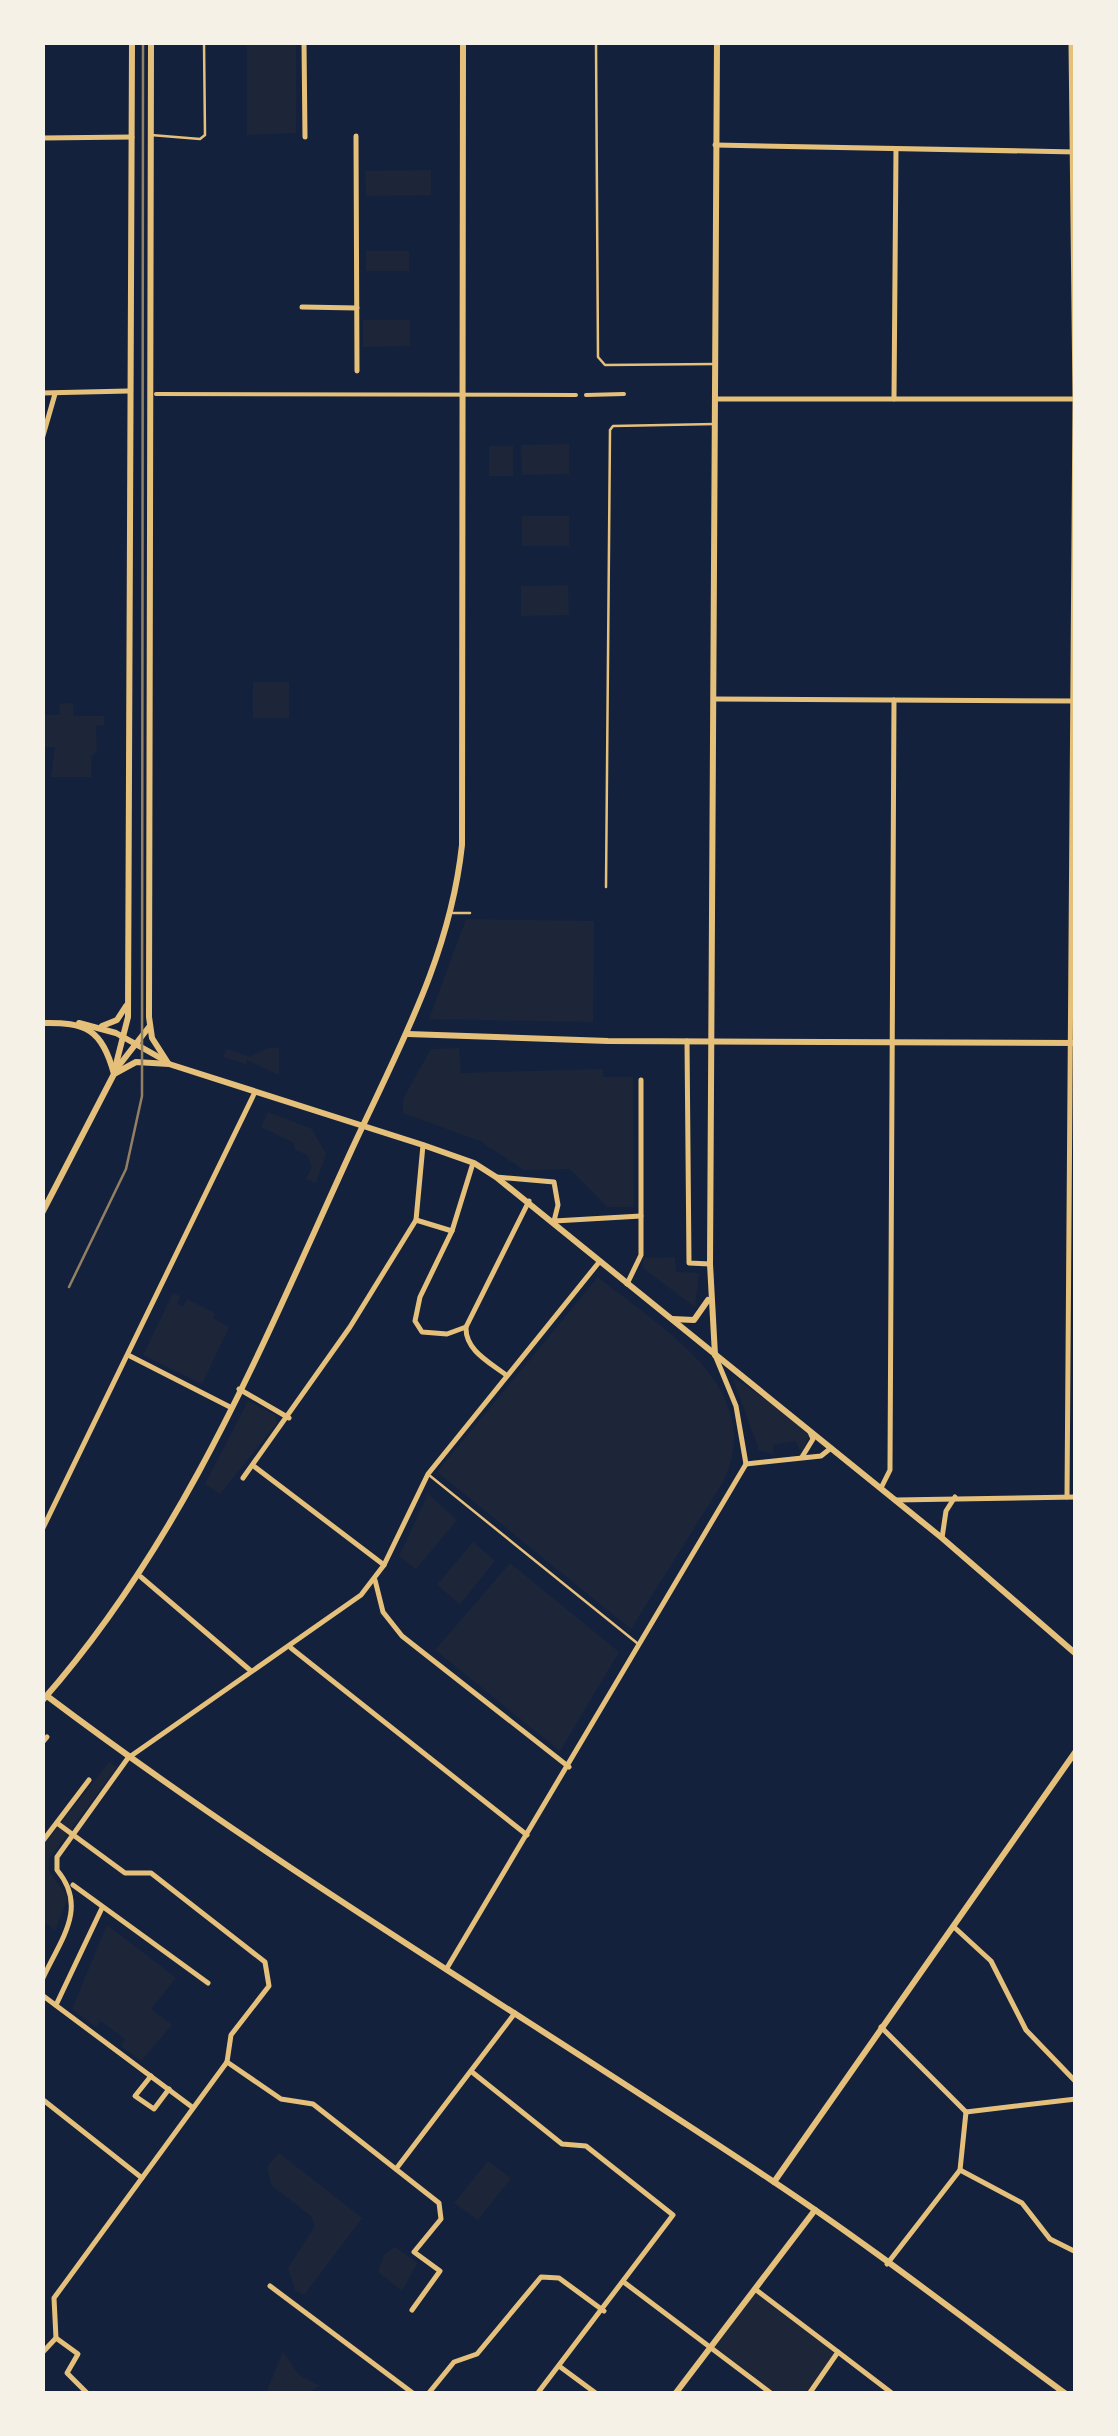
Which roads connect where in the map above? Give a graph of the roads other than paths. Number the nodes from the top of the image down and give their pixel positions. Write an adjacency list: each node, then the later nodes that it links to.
1 (132, 42): 11 (street)
2 (151, 42): 9 (street)
3 (204, 42): 9 (lane)
4 (304, 42): 12 (street)
5 (463, 42): 28 (street)
6 (596, 42): 19 (lane)
7 (717, 42): 14 (street)
8 (1071, 42): 16 (street)
9 (151, 135): 44 (street)
10 (356, 136): 18 (street)
11 (132, 137): 13 (street); 21 (street)
12 (305, 137)
13 (42, 138)
14 (715, 145): 15 (street); 19 (street)
15 (896, 149): 16 (street); 30 (street)
16 (1073, 152): 31 (street)
17 (302, 307): 18 (street)
18 (357, 308): 20 (street)
19 (716, 364): 29 (street)
20 (357, 370)
21 (128, 391): 23 (street); 40 (street)
22 (42, 392): 23 (street)
23 (56, 392): 33 (street)
24 (156, 394): 28 (street)
25 (624, 394): 27 (street)
26 (576, 395): 28 (street)
27 (586, 395)
28 (462, 397): 38 (street)
29 (717, 399): 30 (street); 32 (street)
30 (894, 399): 31 (street)
31 (1075, 400): 36 (street)
32 (716, 424): 34 (street); 37 (lane)
33 (42, 439)
34 (714, 699): 35 (street); 48 (street)
35 (894, 700): 36 (street); 50 (street)
36 (1073, 701): 51 (street)
37 (606, 887)
38 (451, 913): 39 (lane); 45 (street)
39 (470, 913)
40 (128, 1000): 43 (street); 46 (street)
41 (42, 1023): 42 (street)
42 (79, 1023): 43 (street); 53 (street)
43 (101, 1026): 46 (street)
44 (150, 1026): 49 (street); 52 (street)
45 (408, 1034): 47 (street); 56 (street)
46 (124, 1036): 49 (street); 53 (street)
47 (687, 1041): 48 (street); 67 (street)
48 (712, 1041): 50 (street); 67 (street)
49 (136, 1042): 52 (street); 53 (street)
50 (889, 1042): 51 (street); 85 (street)
51 (1072, 1043): 87 (street)
52 (169, 1064): 53 (street); 55 (street)
53 (114, 1074): 61 (street)
54 (641, 1080): 62 (street)
55 (255, 1092): 56 (street); 73 (street)
56 (364, 1128): 57 (street); 75 (street)
57 (422, 1145): 58 (street); 63 (street)
58 (474, 1163): 59 (street); 65 (street)
59 (496, 1177): 60 (street); 64 (street)
60 (529, 1202): 64 (street); 71 (street)
61 (42, 1213)
62 (641, 1216): 64 (street); 68 (street)
63 (416, 1220): 65 (street); 77 (street)
64 (554, 1221): 66 (street)
65 (452, 1231): 71 (street)
66 (600, 1261): 68 (street); 74 (street)
67 (710, 1264): 69 (street)
68 (627, 1284): 70 (street)
69 (710, 1294): 70 (street); 72 (street)
70 (667, 1317): 72 (street)
71 (466, 1327): 74 (street)
72 (715, 1355): 78 (street); 81 (street)
73 (130, 1356): 76 (street); 90 (street)
74 (506, 1375): 83 (street)
75 (240, 1389): 76 (street); 77 (street)
76 (230, 1407): 93 (street)
77 (289, 1418): 82 (street)
78 (810, 1430): 79 (street); 80 (street)
79 (831, 1448): 80 (street); 85 (street)
80 (800, 1459): 81 (street)
81 (746, 1464): 95 (street)
82 (255, 1466): 84 (street); 92 (street)
83 (428, 1474): 92 (street); 95 (lane)
84 (243, 1478)
85 (881, 1488): 89 (street)
86 (955, 1497): 87 (street); 89 (street); 91 (street)
87 (1067, 1497): 88 (street)
88 (1076, 1497)
89 (896, 1500): 91 (street)
90 (42, 1530)
91 (942, 1538): 97 (street)
92 (384, 1565): 94 (street)
93 (140, 1577): 98 (street); 99 (street)
94 (375, 1580): 96 (street); 102 (street)
95 (640, 1646): 102 (street)
96 (290, 1648): 98 (street); 106 (street)
97 (1076, 1654)
98 (251, 1671): 101 (street)
99 (44, 1696): 101 (street)
100 (1076, 1751): 110 (street)
101 (128, 1758): 105 (street); 111 (street)
102 (569, 1768): 106 (street)
103 (89, 1780): 104 (street)
104 (58, 1823): 105 (street); 107 (street)
105 (74, 1835): 108 (street); 118 (street)
106 (527, 1835): 111 (street)
107 (42, 1842)
108 (71, 1883): 109 (street); 112 (street)
109 (102, 1907): 113 (street); 115 (street)
110 (954, 1927): 117 (street); 121 (street)
111 (447, 1968): 116 (street)
112 (42, 1980)
113 (208, 1983)
114 (42, 1996): 115 (street)
115 (56, 2005): 120 (street)
116 (515, 2013): 119 (street); 130 (street)
117 (881, 2027): 126 (street); 130 (street)
118 (227, 2062): 125 (street); 127 (street)
119 (472, 2072): 127 (street); 134 (street)
120 (150, 2076): 122 (street); 122 (street)
121 (1076, 2082)
122 (169, 2089): 125 (street)
123 (42, 2099): 129 (street)
124 (1076, 2099): 126 (street)
125 (192, 2107): 129 (street)
126 (966, 2112): 128 (street)
127 (396, 2169): 137 (street)
128 (960, 2170): 132 (street); 133 (street)
129 (142, 2178): 139 (street)
130 (774, 2182): 131 (street)
131 (815, 2210): 133 (street); 136 (street)
132 (1076, 2252)
133 (888, 2264): 153 (street)
134 (626, 2283): 138 (street); 140 (street)
135 (270, 2286): 145 (street)
136 (755, 2290): 140 (street); 141 (street)
137 (412, 2310)
138 (604, 2311): 143 (street); 146 (street)
139 (56, 2338): 142 (street); 144 (street)
140 (710, 2347): 149 (street); 150 (street)
141 (838, 2352): 151 (street); 152 (street)
142 (42, 2354)
143 (559, 2366): 147 (street); 148 (street)
144 (88, 2394)
145 (414, 2394)
146 (428, 2394)
147 (537, 2394)
148 (597, 2394)
149 (675, 2394)
150 (772, 2394)
151 (808, 2394)
152 (893, 2394)
153 (1066, 2394)

